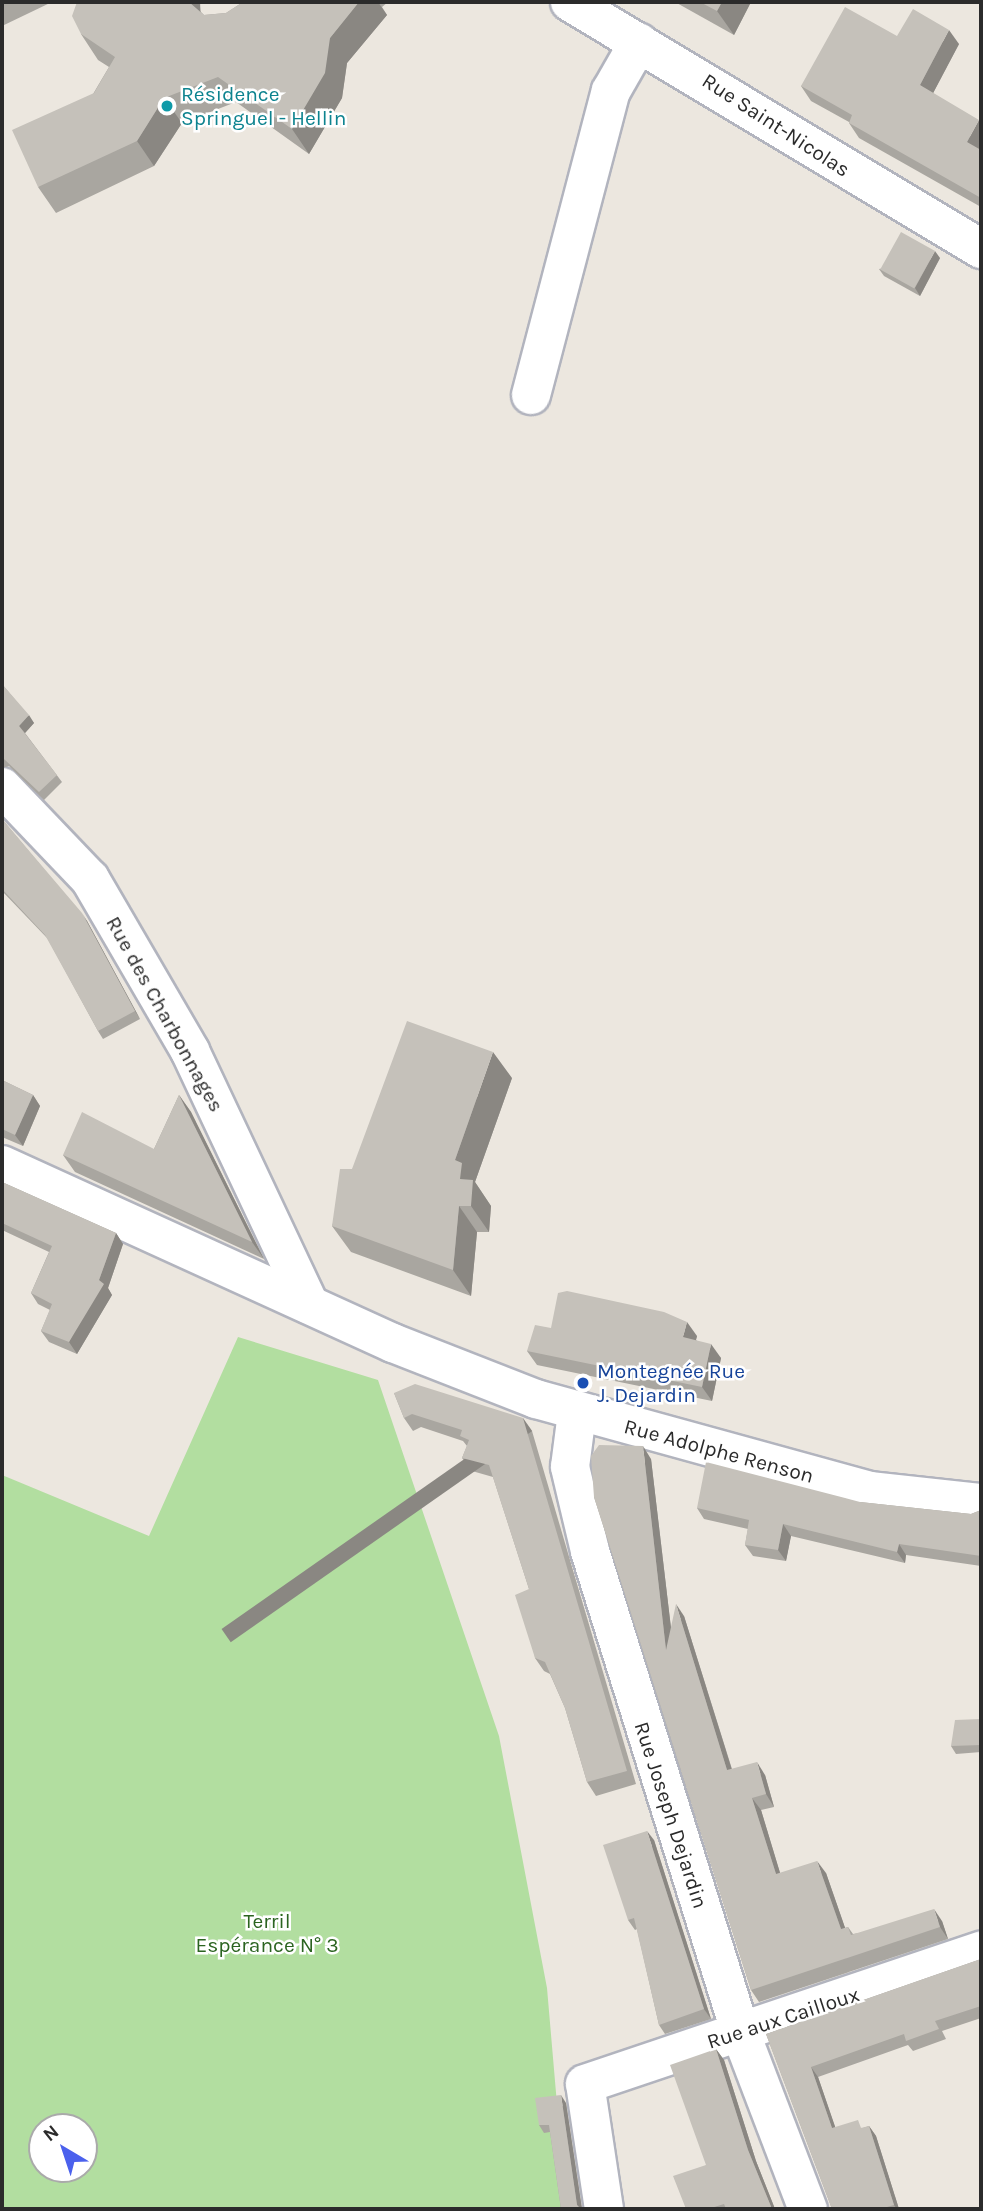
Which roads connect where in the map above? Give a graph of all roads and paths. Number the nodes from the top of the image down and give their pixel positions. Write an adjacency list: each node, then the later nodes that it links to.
1 (570, 2): 2 (street, Rue Saint-Nicolas)
2 (639, 41): 3 (street, Rue Saint-Nicolas); 4 (street)
3 (981, 249)
4 (531, 395)
5 (2, 786): 7 (street, Rue des Charbonnages)
6 (2, 1165): 7 (street, Rue Adolphe Renson)
7 (309, 1304): 8 (street, Rue Adolphe Renson)
8 (577, 1413): 9 (street, Rue Adolphe Renson); 11 (street, Rue Joseph Dejardin)
9 (981, 1503)
10 (981, 1951): 11 (street, Rue aux Cailloux)
11 (741, 2034): 12 (street, Rue aux Cailloux); 13 (street, Rue Joseph Dejardin)
12 (604, 2209)
13 (808, 2209)

